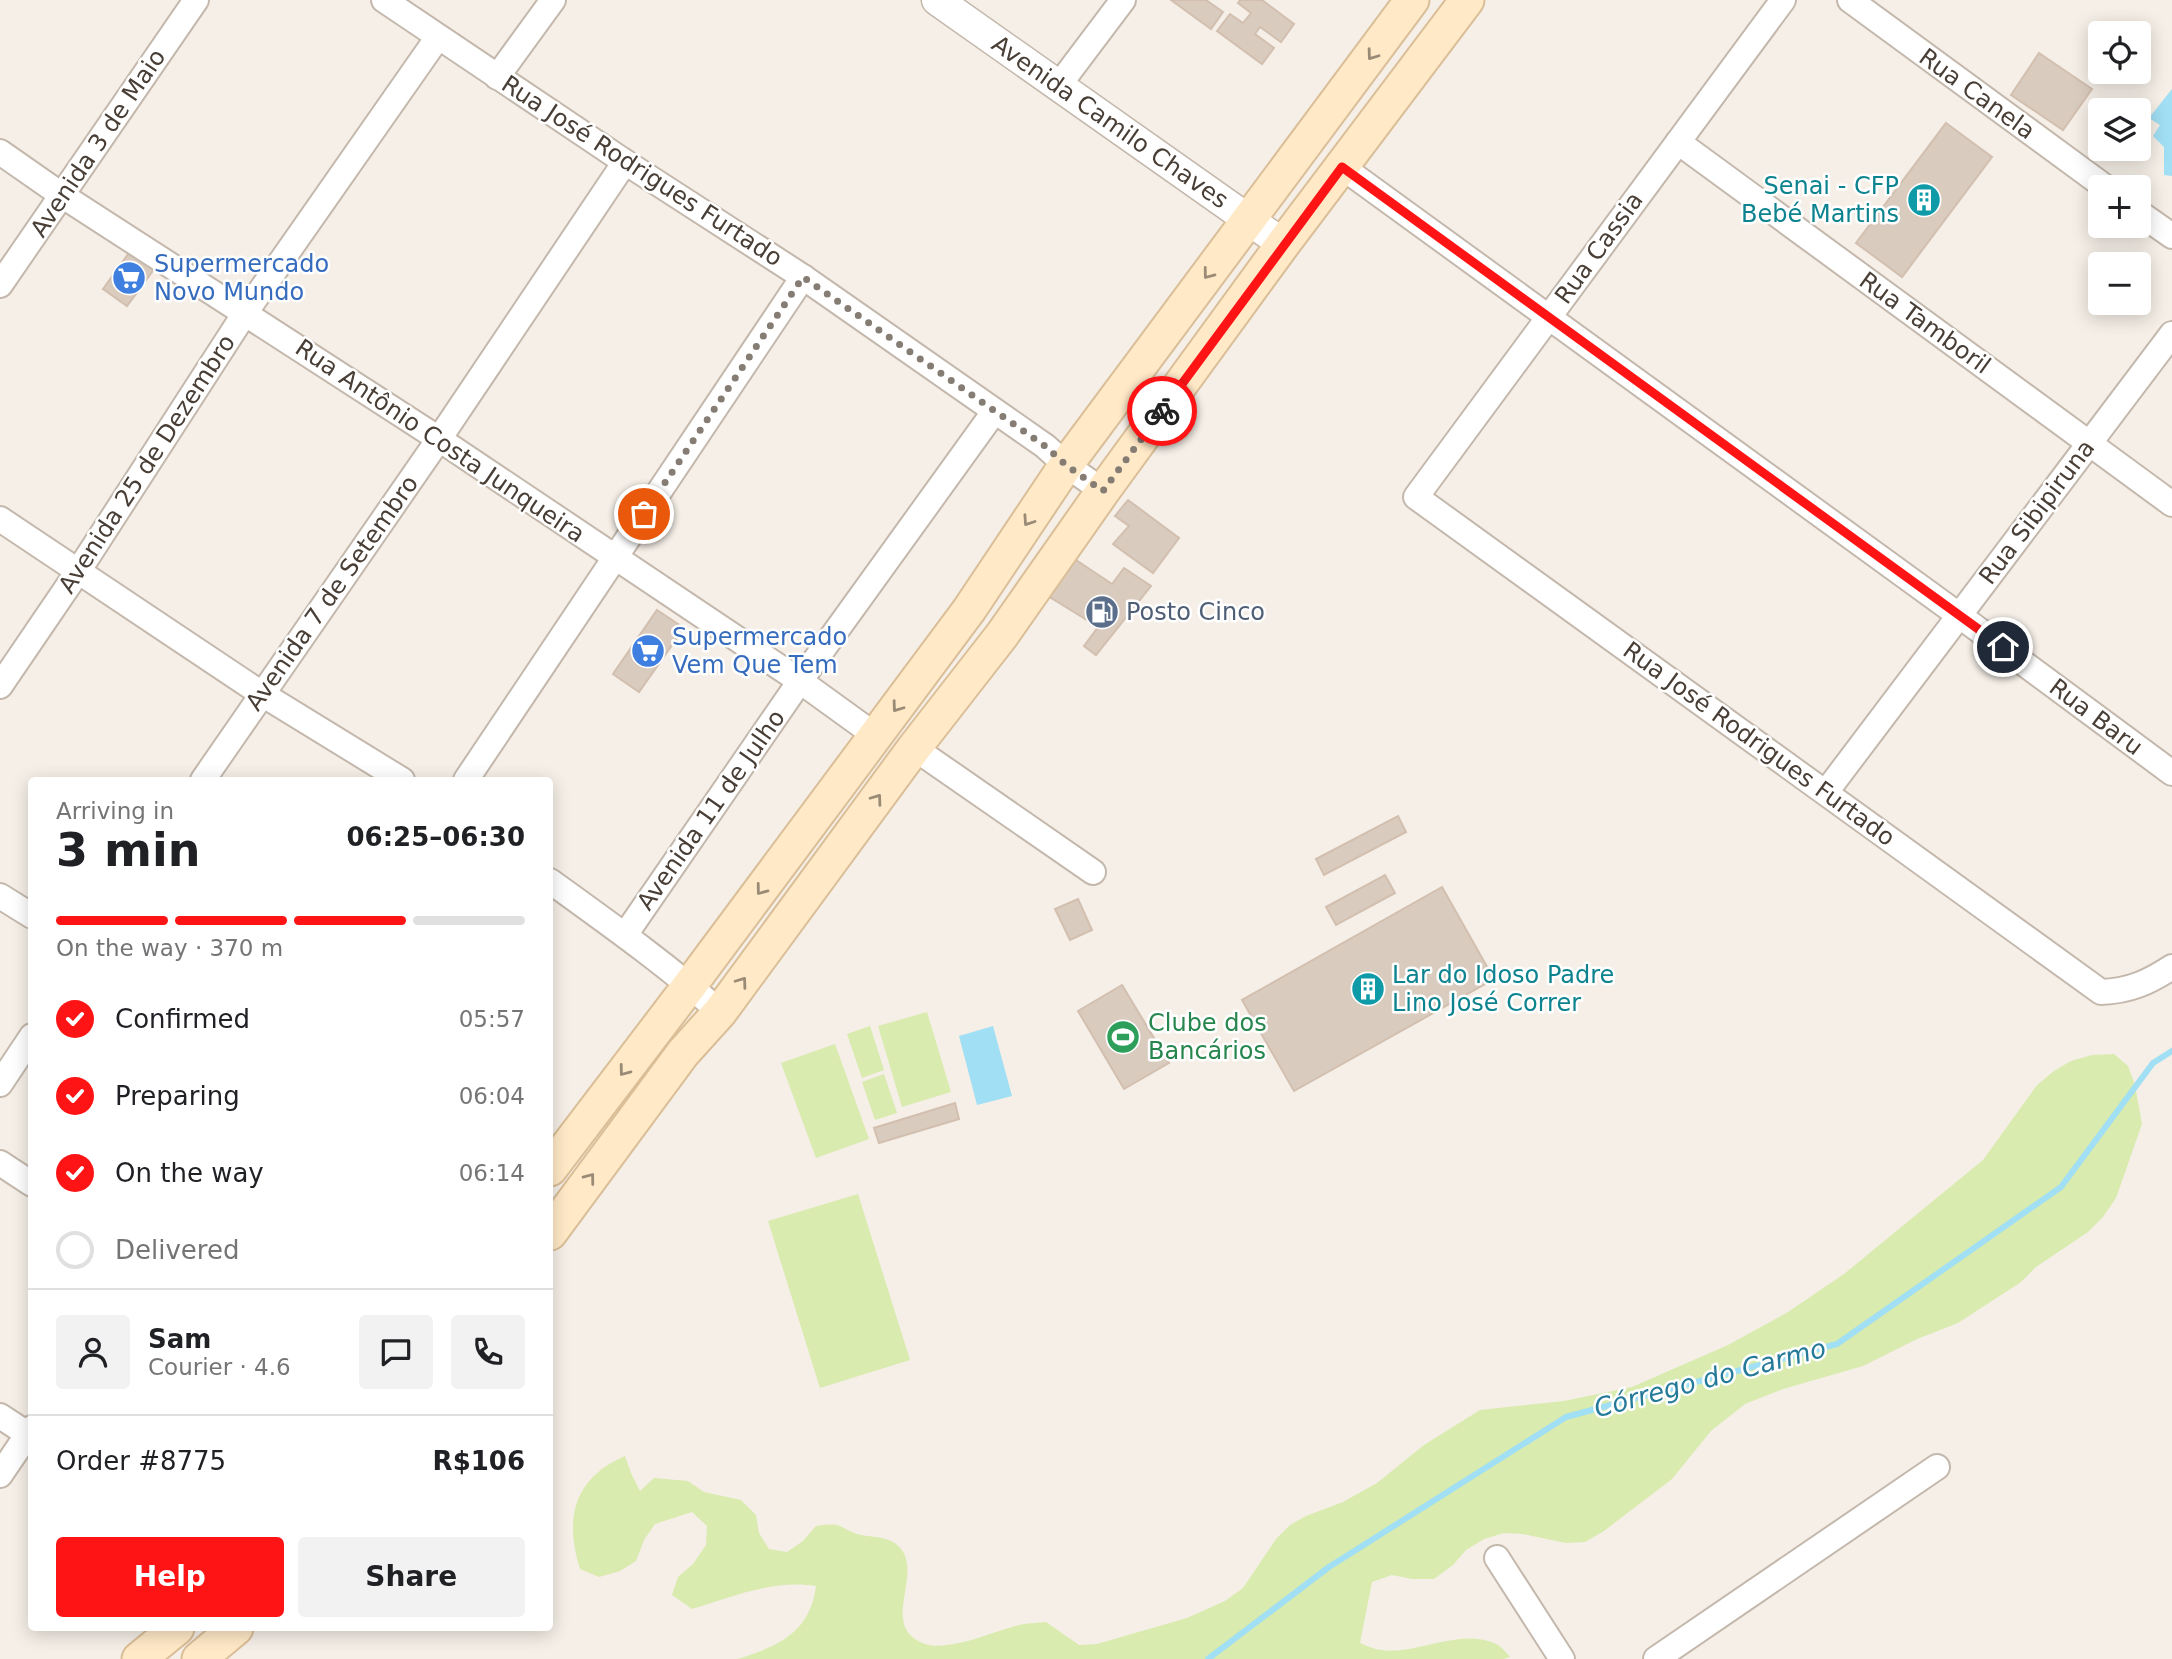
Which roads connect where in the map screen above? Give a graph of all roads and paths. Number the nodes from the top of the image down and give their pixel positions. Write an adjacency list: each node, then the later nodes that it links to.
1 (195, 0): 18 (street, Avenida 3 de Maio)
2 (384, 0): 10 (street, Rua José Rodrigues Furtado)
3 (553, 0): 11 (street)
4 (937, 0): 12 (street, Avenida Camilo Chaves)
5 (1124, 0): 12 (street)
6 (1412, 0): 19 (main road, one-way to 19)
7 (1467, 0): 16 (main road)
8 (1783, 0): 13 (street, Rua Cassia)
9 (1850, 0): 17 (street, Rua Canela)
10 (438, 37): 11 (street, Rua José Rodrigues Furtado); 25 (street, Avenida 25 de Dezembro)
11 (497, 76): 15 (street, Rua José Rodrigues Furtado)
12 (1059, 85): 19 (street, Avenida Camilo Chaves)
13 (1678, 142): 26 (street, Rua Cassia); 30 (street, Rua Tamboril)
14 (0, 152): 18 (street, Rua Antônio Costa Junqueira)
15 (625, 162): 23 (street, Rua José Rodrigues Furtado); 29 (street, Avenida 7 de Setembro)
16 (1342, 167): 22 (main road); 26 (street, Rua Baru)
17 (2089, 175)
18 (63, 196): 24 (street, Avenida 3 de Maio); 25 (street, Rua Antônio Costa Junqueira)
19 (1249, 219): 22 (street, Avenida Camilo Chaves); 31 (main road, one-way to 31)
20 (2151, 221): 21 (street)
21 (2172, 236)
22 (1283, 244): 32 (main road)
23 (803, 277): 28 (street, Rua José Rodrigues Furtado); 36 (street)
24 (0, 285)
25 (246, 313): 29 (street, Rua Antônio Costa Junqueira); 37 (street, Avenida 25 de Dezembro)
26 (1548, 318): 33 (street, Rua Cassia); 39 (street, Rua Baru)
27 (2172, 334): 30 (street, Rua Sibipiruna)
28 (994, 412): 31 (street, Rua José Rodrigues Furtado); 41 (street, Avenida 11 de Julho)
29 (439, 439): 36 (street, Rua Antônio Costa Junqueira); 43 (street, Avenida 7 de Setembro)
30 (2088, 444): 34 (street, Rua Tamboril); 39 (street, Rua Sibipiruna)
31 (1066, 465): 32 (street, Rua José Rodrigues Furtado); 38 (main road, one-way to 38)
32 (1103, 491): 40 (main road)
33 (1416, 497): 50 (street, Rua José Rodrigues Furtado)
34 (2172, 505)
35 (0, 519): 37 (street)
36 (615, 558): 41 (street, Rua Antônio Costa Junqueira); 49 (street)
37 (79, 570): 42 (street, Avenida 25 de Dezembro); 43 (street)
38 (969, 610): 40 (main road); 44 (main road, one-way to 44)
39 (1960, 616): 46 (street, Rua Baru); 50 (street, Rua Sibipiruna)
40 (1002, 635): 45 (main road)
41 (800, 681): 44 (street, Rua Antônio Costa Junqueira); 55 (street, Avenida 11 de Julho)
42 (0, 686)
43 (262, 694): 47 (street, Avenida 7 de Setembro); 48 (street)
44 (876, 736): 57 (main road, one-way to 57)
45 (914, 748): 51 (street); 58 (main road, one-way to 45)
46 (2172, 773)
47 (205, 777)
48 (397, 777)
49 (468, 777)
50 (1826, 792): 56 (street, Rua José Rodrigues Furtado)
51 (1093, 872)
52 (553, 883): 55 (street)
53 (0, 895): 54 (street)
54 (28, 913)
55 (625, 935): 57 (street)
56 (2172, 967)
57 (690, 985): 58 (street); 62 (main road, one-way to 62)
58 (720, 1012): 64 (main road, one-way to 58)
59 (28, 1042): 60 (street)
60 (0, 1084)
61 (0, 1163): 63 (street)
62 (553, 1165)
63 (28, 1181)
64 (553, 1229)
65 (0, 1416): 66 (street)
66 (28, 1433)
67 (28, 1437): 69 (street)
68 (1937, 1467): 76 (street)
69 (0, 1475)
70 (1497, 1558): 75 (street)
71 (173, 1631): 73 (main road)
72 (232, 1631): 74 (main road)
73 (139, 1659)
74 (199, 1659)
75 (1562, 1659)
76 (1656, 1659)

